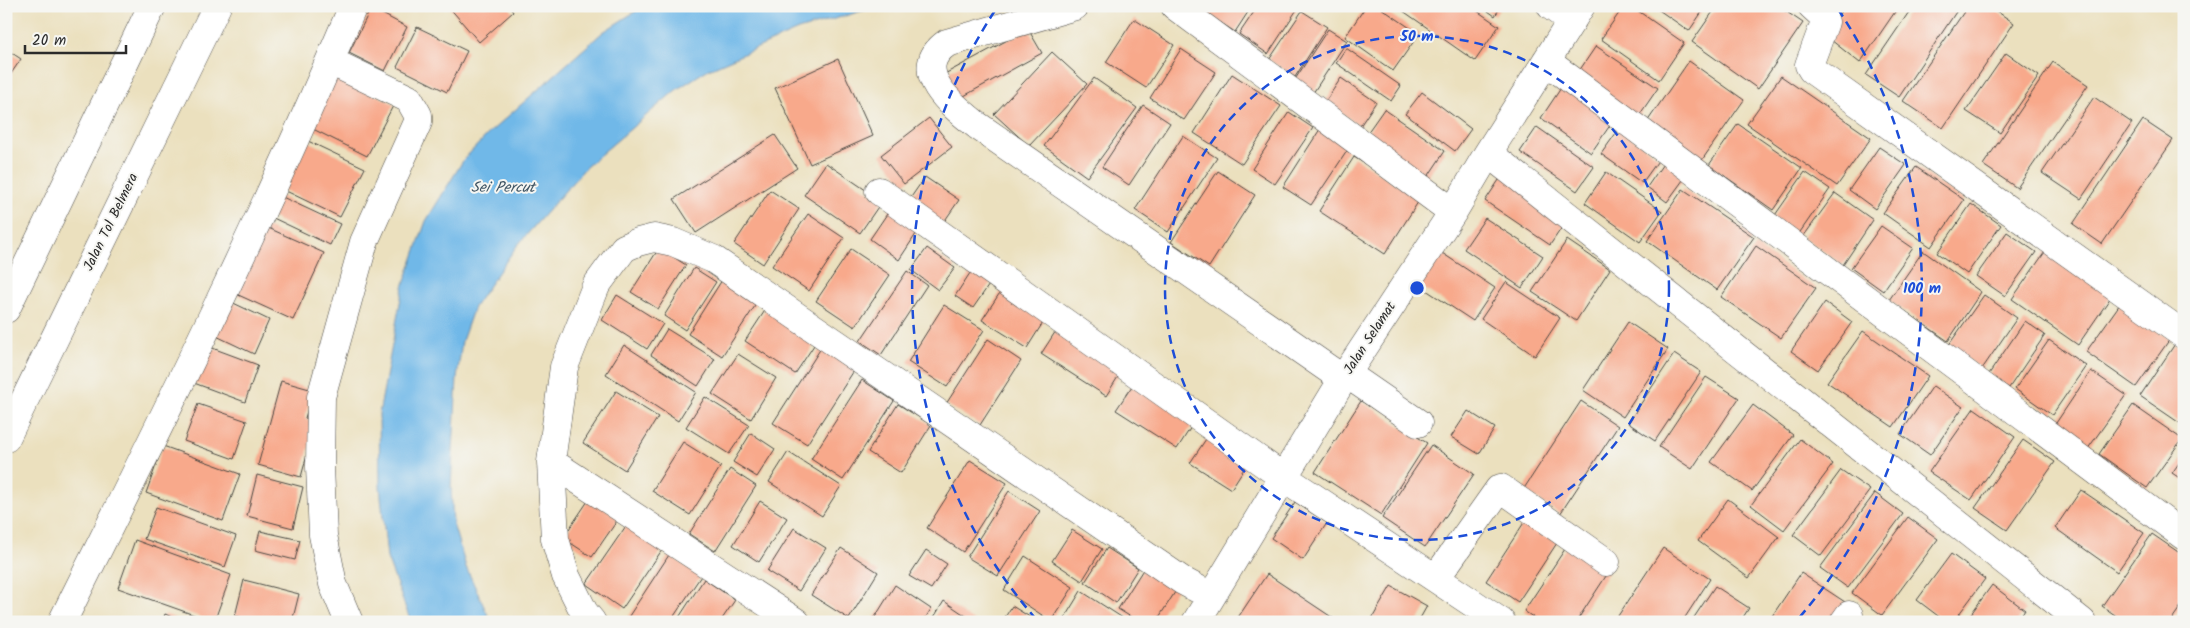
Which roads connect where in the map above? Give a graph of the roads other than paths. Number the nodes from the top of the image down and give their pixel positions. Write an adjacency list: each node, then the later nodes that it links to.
1 (152, 6): 13 (main road)
2 (217, 6): 17 (main road, Jalan Tol Belmera)
3 (353, 6): 8 (main road)
4 (1075, 6): 15 (main road)
5 (1175, 6): 12 (main road)
6 (1812, 6): 14 (main road)
7 (1568, 11): 9 (main road, Jalan Selamat)
8 (330, 61): 24 (main road); 25 (main road)
9 (1546, 61): 10 (main road, Jalan Selamat); 20 (main road)
10 (1488, 153): 12 (main road, Jalan Selamat); 30 (main road)
11 (879, 191): 19 (main road)
12 (1453, 212): 15 (main road, Jalan Selamat)
13 (6, 309)
14 (2184, 335)
15 (1345, 377): 16 (main road); 19 (main road, Jalan Selamat)
16 (1418, 423)
17 (6, 438)
18 (551, 462): 23 (main road); 26 (main road); 27 (main road)
19 (1283, 477): 22 (main road); 23 (main road, Jalan Selamat)
20 (2184, 536)
21 (1606, 562): 22 (main road)
22 (1436, 578): 29 (main road)
23 (1211, 596): 28 (main road, Jalan Selamat)
24 (62, 622)
25 (349, 622)
26 (592, 622)
27 (796, 622)
28 (1196, 622)
29 (1501, 622)
30 (2082, 622)

